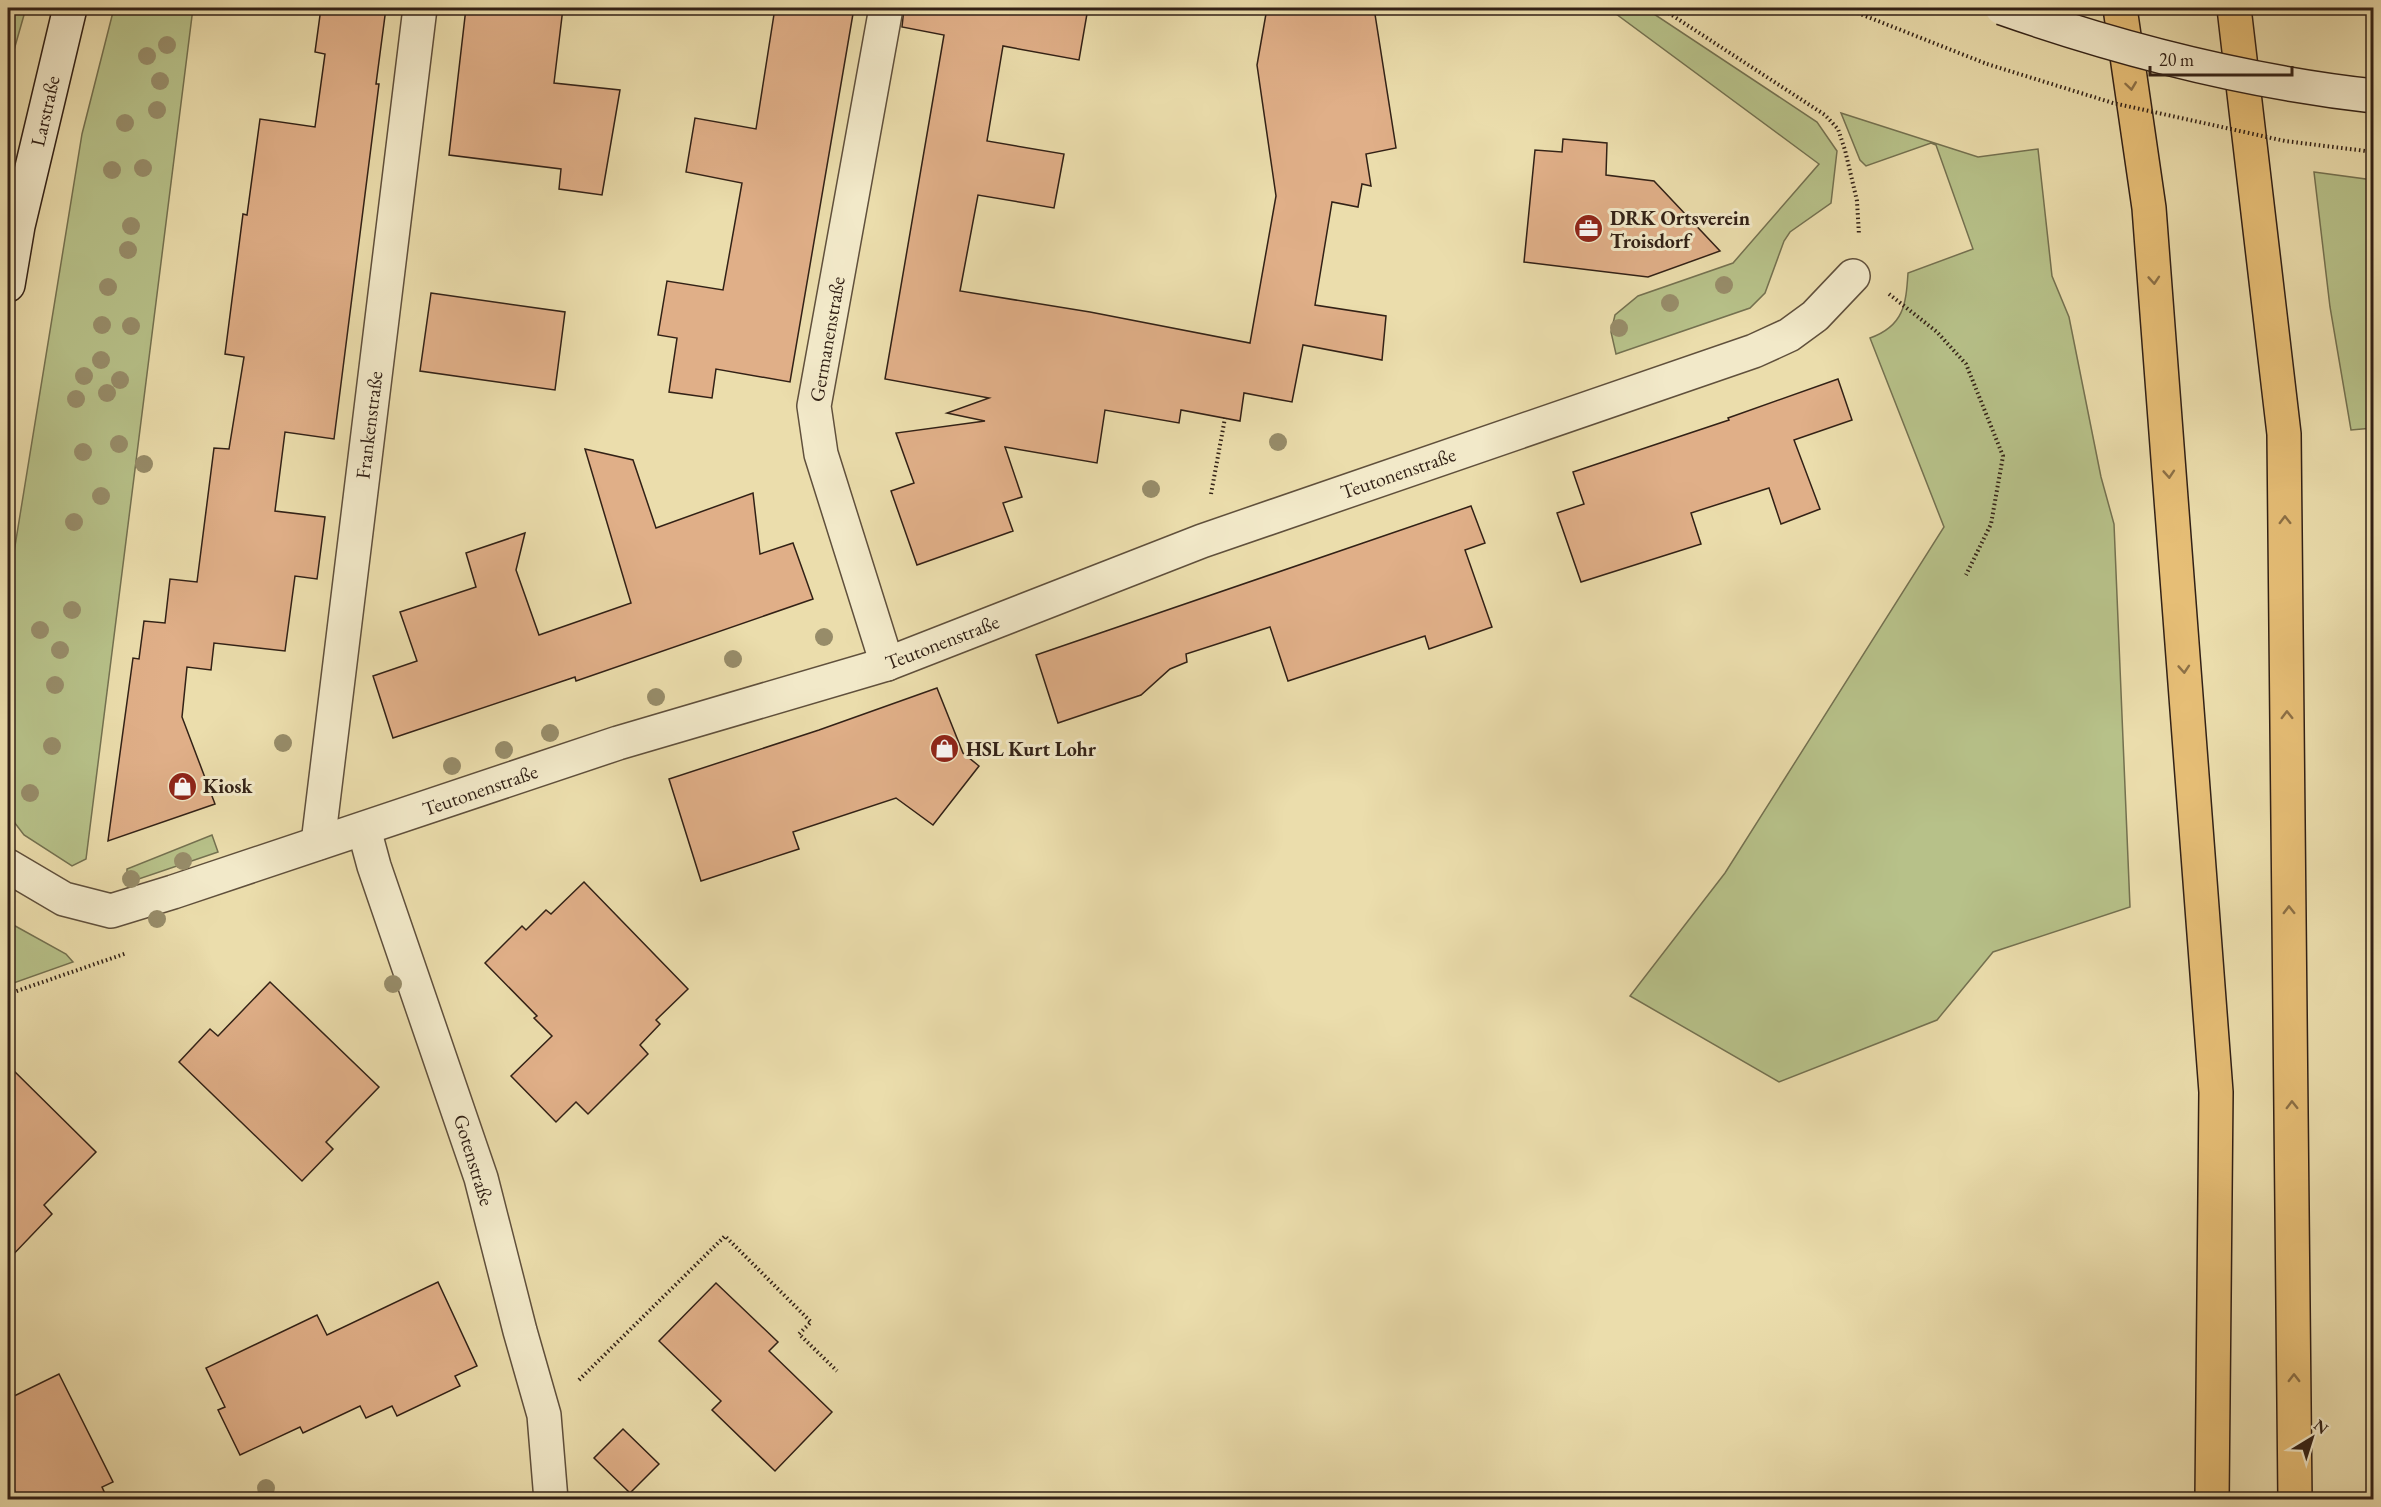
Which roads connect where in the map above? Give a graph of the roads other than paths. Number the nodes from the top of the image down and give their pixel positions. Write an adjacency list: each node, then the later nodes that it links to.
1 (70, 8): 9 (street, Larstraße)
2 (420, 8): 12 (street, Frankenstraße)
3 (886, 8): 10 (street, Germanenstraße)
4 (2002, 8): 7 (street, bridge)
5 (2120, 8): 15 (highway, one-way to 15)
6 (2234, 8): 16 (highway, one-way to 6)
7 (2373, 96)
8 (1853, 276): 10 (street, Teutonenstraße)
9 (8, 285)
10 (887, 664): 11 (street, Teutonenstraße)
11 (364, 829): 12 (street, Teutonenstraße); 14 (street, Gotenstraße)
12 (318, 843): 13 (street, Teutonenstraße)
13 (8, 866)
14 (551, 1500)
15 (2212, 1500)
16 (2295, 1500)

